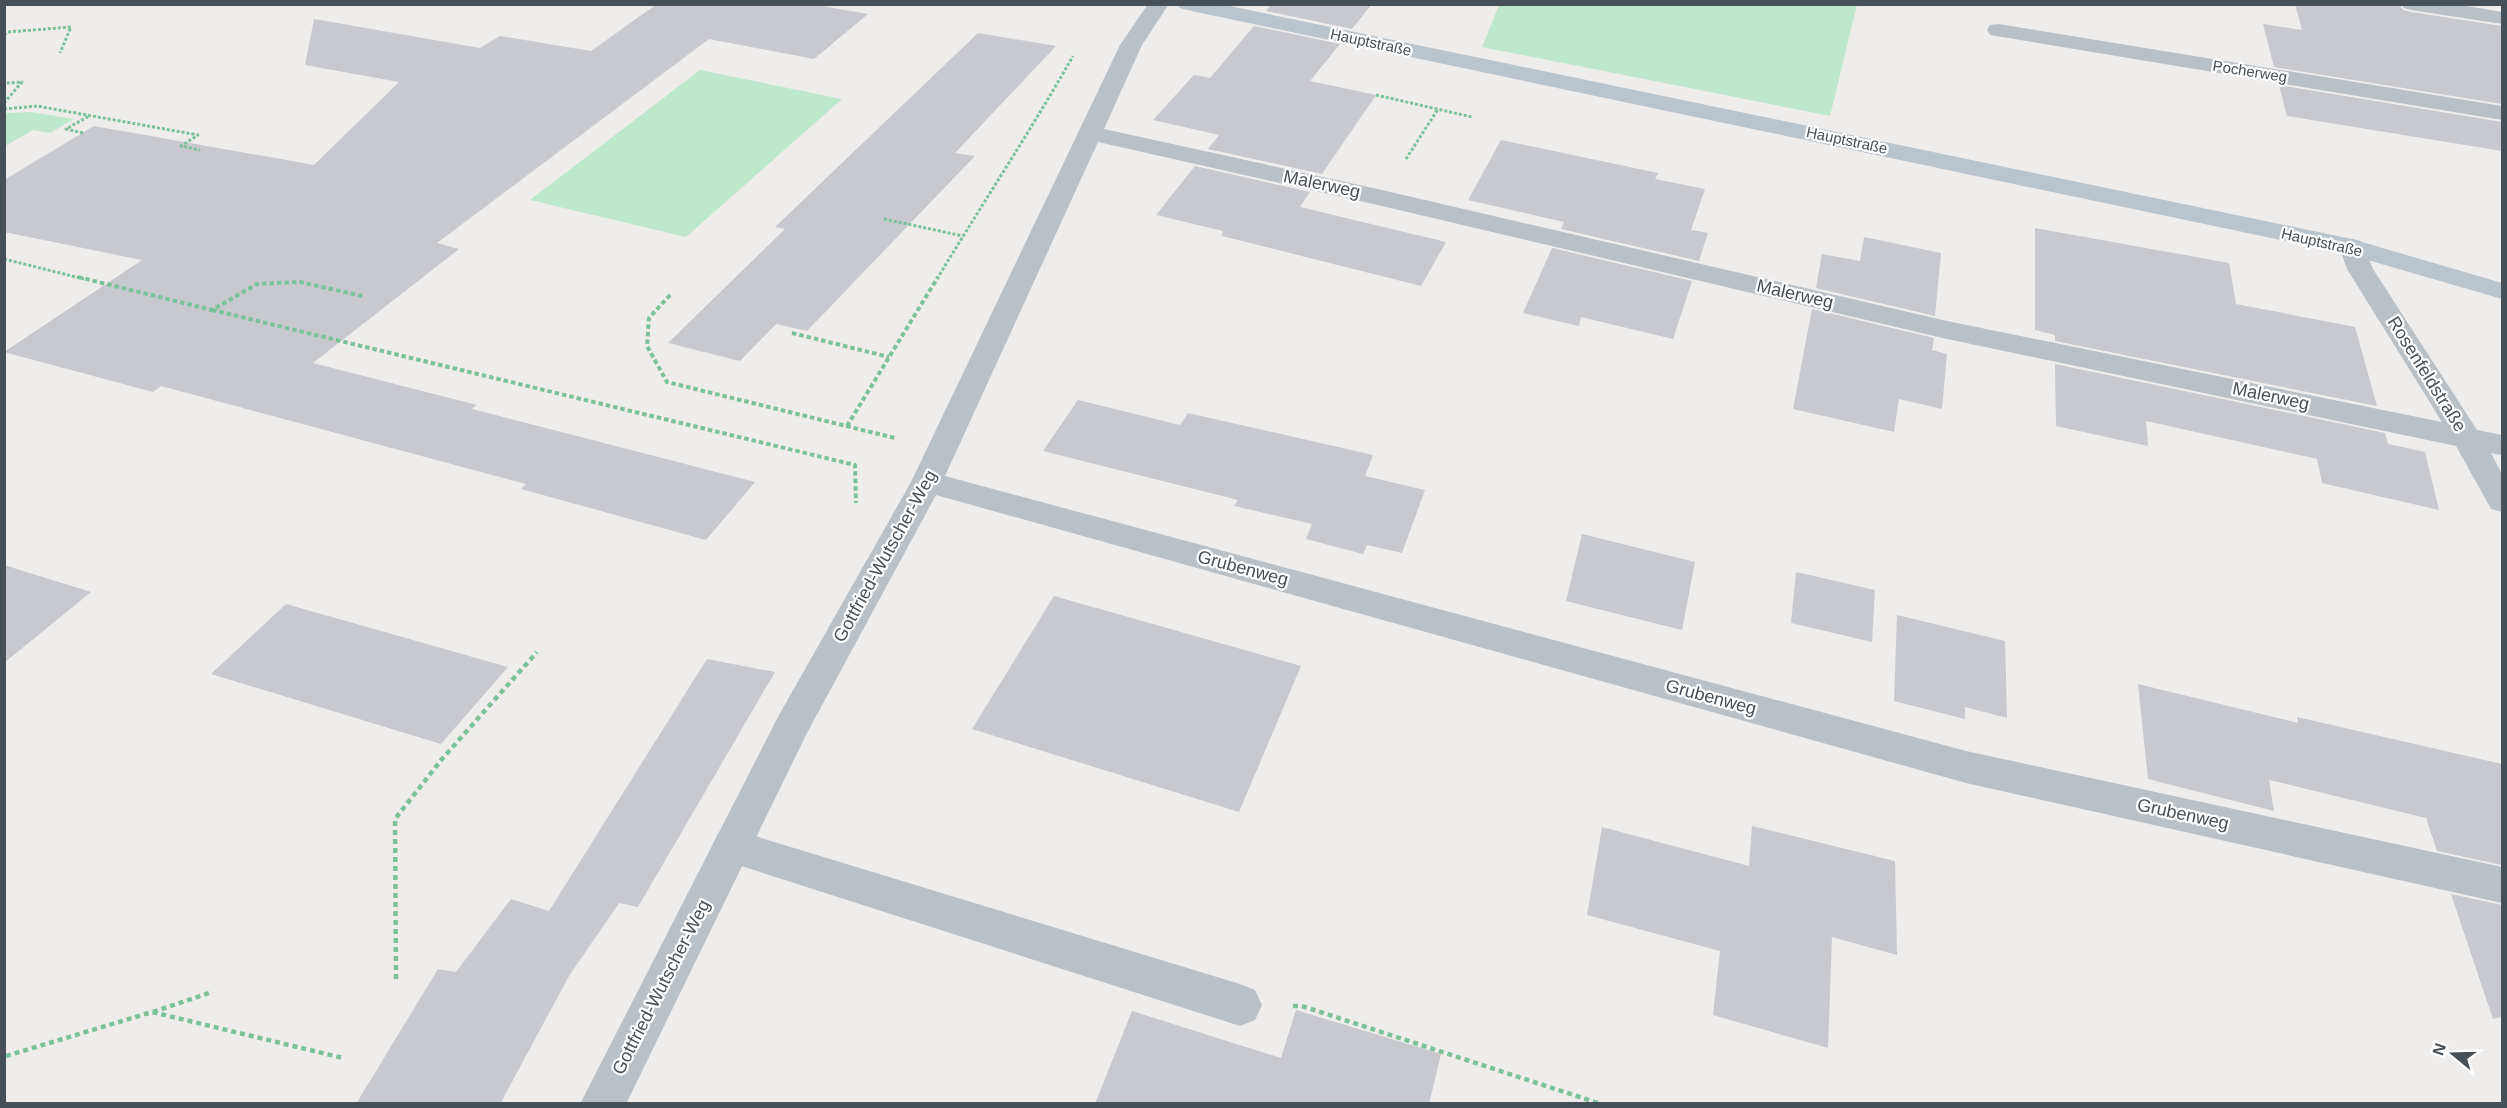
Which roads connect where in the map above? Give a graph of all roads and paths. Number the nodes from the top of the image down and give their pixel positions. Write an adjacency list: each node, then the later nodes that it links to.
1 (1159, 4): 18 (street, Gottfried-Wutscher-Weg)
2 (1188, 4): 23 (main road, Hauptstraße)
3 (2411, 4): 4 (street)
4 (2502, 18)
5 (1998, 30): 14 (street, Pocherweg)
6 (4, 35): 7 (path)
7 (60, 53)
8 (1073, 56): 22 (path)
9 (7, 83): 11 (path)
10 (1376, 95): 13 (path)
11 (6, 100)
12 (4, 109): 15 (path)
13 (1438, 109): 16 (path); 20 (path)
14 (2502, 113)
15 (90, 116): 17 (path); 19 (path)
16 (1472, 117)
17 (83, 133)
18 (1090, 133): 20 (street, Malerweg); 34 (street, Gottfried-Wutscher-Weg)
19 (200, 150)
20 (1382, 198): 32 (street, Malerweg)
21 (884, 219): 22 (path)
22 (963, 236): 30 (path)
23 (2352, 247): 25 (main road, Hauptstraße); 32 (street, Rosenfeldstraße)
24 (4, 259): 28 (path)
25 (2502, 291)
26 (670, 294): 31 (path)
27 (362, 296): 28 (path)
28 (212, 310): 37 (path)
29 (792, 333): 30 (path)
30 (889, 357): 31 (path)
31 (847, 426): 34 (path)
32 (2466, 436): 33 (street, Malerweg); 36 (street, Rosenfeldstraße)
33 (2502, 445)
34 (942, 450): 35 (street, Gottfried-Wutscher-Weg)
35 (927, 482): 39 (street, Gottfried-Wutscher-Weg); 40 (street, Grubenweg)
36 (2502, 501)
37 (856, 503)
38 (537, 652): 41 (path)
39 (732, 846): 43 (street); 47 (street, Gottfried-Wutscher-Weg)
40 (2502, 885)
41 (396, 979)
42 (212, 992): 44 (path)
43 (1240, 1005): 48 (path)
44 (152, 1012): 45 (path); 46 (path)
45 (6, 1056)
46 (343, 1058)
47 (603, 1104)
48 (1601, 1104)

